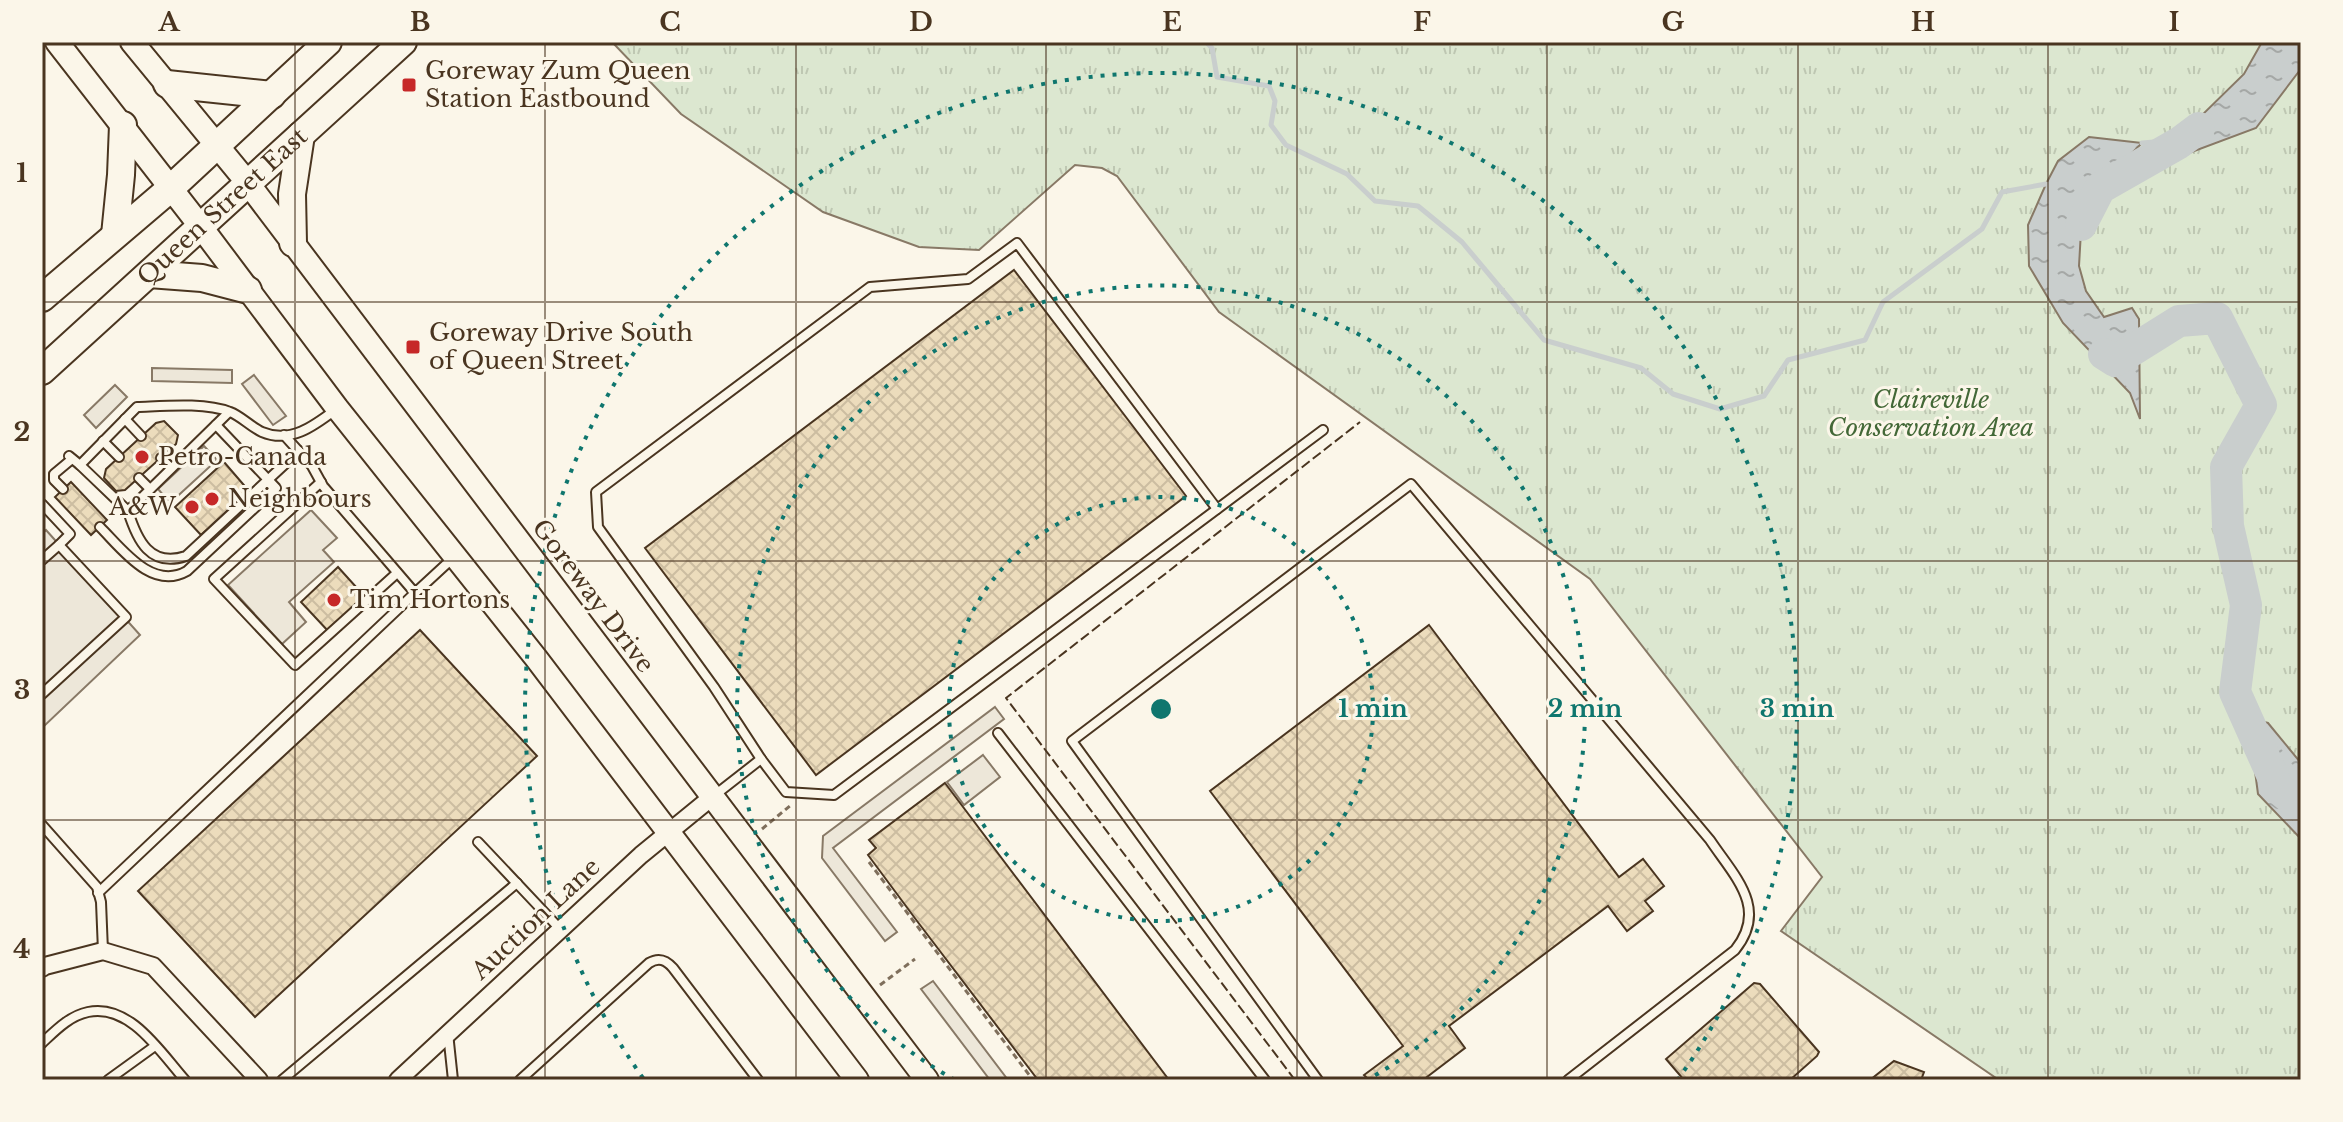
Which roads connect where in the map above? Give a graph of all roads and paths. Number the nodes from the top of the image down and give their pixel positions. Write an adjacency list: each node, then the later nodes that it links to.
1 (57, 42): 7 (main road)
2 (132, 42): 5 (main road, Goreway Drive)
3 (328, 42): 6 (main road, Queen Street East)
4 (403, 42): 8 (main road, Queen Street East)
5 (167, 84): 6 (main road); 9 (main road, Goreway Drive)
6 (272, 95): 9 (main road, Queen Street East)
7 (123, 125): 11 (main road); 13 (main road)
8 (301, 135): 10 (main road, Queen Street East); 14 (main road)
9 (217, 144): 10 (main road, Goreway Drive); 11 (main road, Queen Street East)
10 (247, 182): 12 (main road, Queen Street East); 14 (main road, Goreway Drive)
11 (171, 188): 12 (main road); 13 (main road, Queen Street East)
12 (201, 227): 15 (main road, Queen Street East); 16 (main road)
13 (115, 235): 17 (main road, Queen Street East)
14 (293, 243): 49 (main road, Goreway Drive)
15 (149, 274): 16 (main road); 18 (main road, Queen Street East)
16 (248, 290): 19 (main road)
17 (42, 298)
18 (42, 371)
19 (337, 408): 24 (lane); 42 (main road)
20 (229, 412): 21 (lane); 22 (lane); 24 (lane)
21 (125, 419): 25 (lane); 26 (lane)
22 (216, 425): 31 (lane); 33 (lane)
23 (1323, 430): 38 (lane)
24 (284, 435): 27 (lane)
25 (141, 436)
26 (103, 441): 28 (lane); 30 (lane)
27 (299, 451): 33 (lane); 34 (lane)
28 (119, 457)
29 (161, 458): 31 (lane)
30 (74, 460): 35 (lane); 39 (lane)
31 (171, 468): 36 (lane)
32 (139, 478): 36 (lane)
33 (268, 479): 39 (lane); 40 (lane)
34 (321, 482): 44 (lane); 44 (lane)
35 (63, 489)
36 (150, 489): 39 (lane)
37 (42, 504): 41 (lane)
38 (1217, 509): 48 (lane); 48 (lane)
39 (128, 511)
40 (100, 527)
41 (59, 545): 43 (lane); 46 (lane)
42 (455, 556): 45 (lane); 53 (main road)
43 (42, 560)
44 (397, 573): 45 (lane)
45 (415, 593): 57 (lane)
46 (42, 694)
47 (998, 733): 77 (lane)
48 (761, 759): 49 (lane)
49 (712, 797): 53 (street, Auction Lane); 75 (main road, Goreway Drive)
50 (794, 802): 52 (path)
51 (42, 825): 57 (lane)
52 (762, 829)
53 (669, 832): 58 (street, Auction Lane); 74 (main road)
54 (478, 842): 56 (lane)
55 (869, 862): 76 (path)
56 (517, 883): 58 (lane); 69 (lane)
57 (98, 893): 59 (lane)
58 (560, 929): 63 (street, Auction Lane)
59 (103, 951): 61 (street); 68 (street)
60 (915, 959): 62 (path)
61 (42, 968)
62 (880, 985)
63 (448, 1033): 70 (street, Auction Lane); 71 (lane)
64 (42, 1043): 65 (lane)
65 (155, 1046): 66 (lane); 67 (lane)
66 (108, 1080)
67 (185, 1080)
68 (259, 1080)
69 (282, 1080)
70 (398, 1080)
71 (453, 1080)
72 (520, 1080): 73 (lane)
73 (758, 1080)
74 (857, 1080)
75 (927, 1080)
76 (1033, 1080)
77 (1265, 1080)
78 (1318, 1080): 79 (lane)
79 (1568, 1080)

